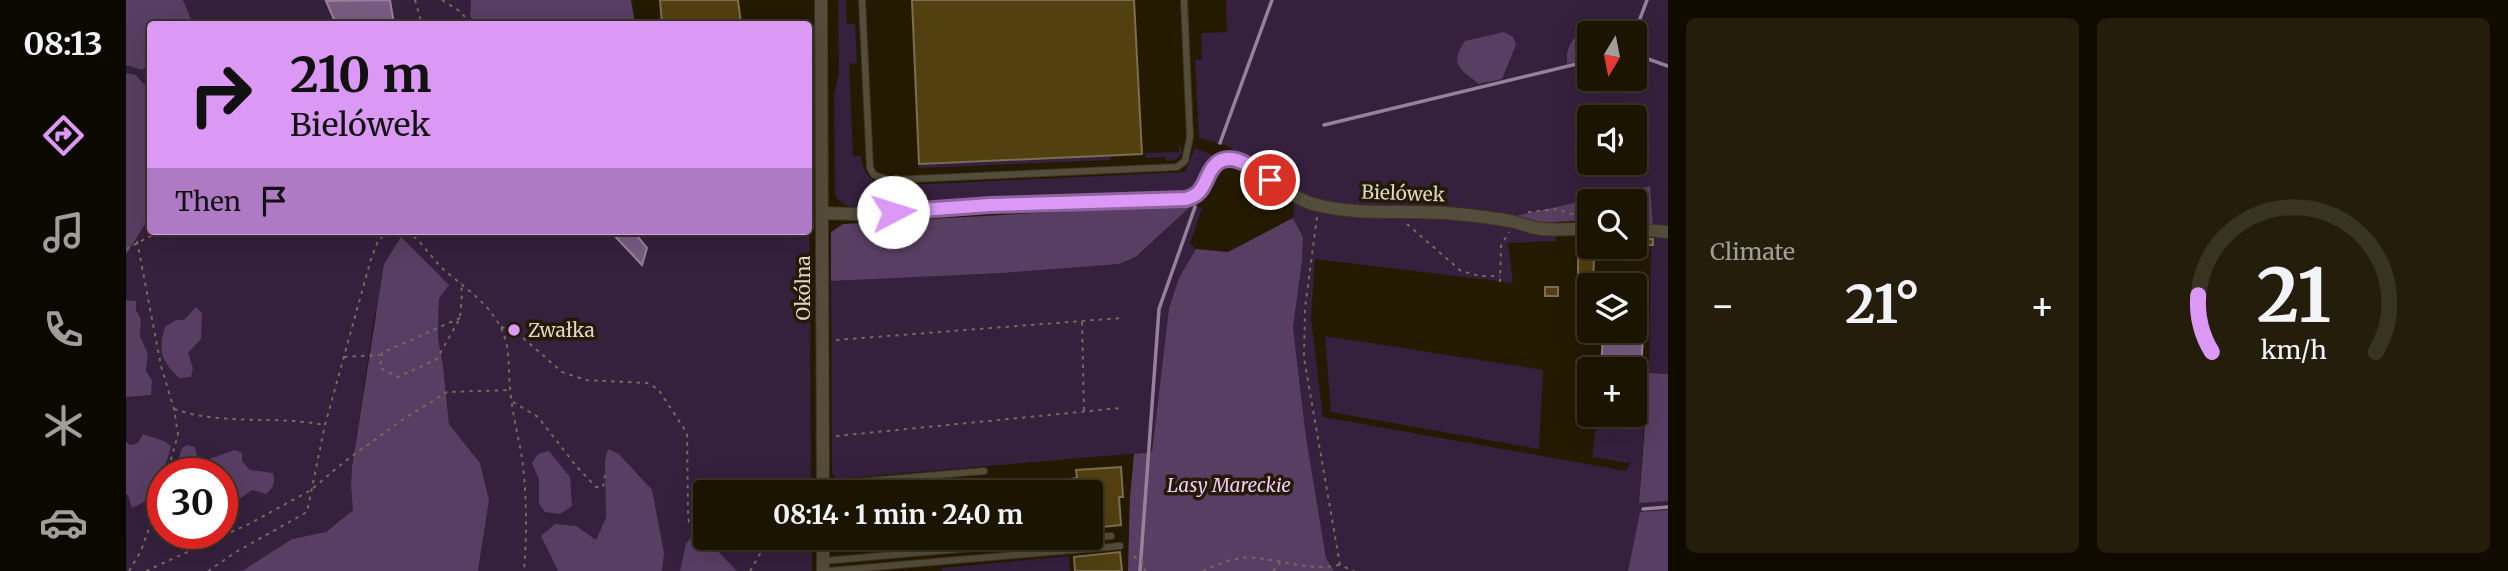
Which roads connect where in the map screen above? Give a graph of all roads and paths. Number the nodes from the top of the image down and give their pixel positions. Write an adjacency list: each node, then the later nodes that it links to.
1 (415, 0): 6 (path)
2 (442, 0): 7 (path)
3 (821, 0): 10 (street, Okólna)
4 (862, 0): 5 (lane)
5 (1184, 0)
6 (421, 21)
7 (468, 21)
8 (1321, 206): 9 (street, Bielówek); 10 (street, Bielówek); 53 (path)
9 (1391, 210): 12 (street, Bielówek); 22 (path)
10 (822, 213): 29 (street, Okólna)
11 (1577, 215): 12 (path)
12 (1500, 219): 13 (street, Bielówek)
13 (1514, 222): 14 (street, Bielówek); 22 (path)
14 (1577, 228)
15 (1647, 230): 16 (street)
16 (1668, 232)
17 (150, 235): 20 (path)
18 (384, 235): 31 (path)
19 (412, 235): 23 (path)
20 (136, 241): 21 (path); 35 (path)
21 (126, 249)
22 (1500, 276): 24 (path)
23 (460, 281): 25 (path); 28 (path)
24 (1500, 282)
25 (460, 318): 30 (path); 30 (path)
26 (1121, 318): 27 (path)
27 (1082, 321): 29 (path); 36 (path)
28 (500, 326): 32 (path); 45 (path)
29 (823, 341): 38 (street, Okólna)
30 (380, 355): 31 (path)
31 (343, 357): 37 (path)
32 (510, 390): 33 (path); 44 (path)
33 (512, 401): 40 (path); 58 (path)
34 (1120, 408): 36 (path)
35 (174, 409): 37 (path); 39 (path)
36 (1084, 411): 38 (path)
37 (325, 425): 44 (path)
38 (824, 437): 42 (street, Okólna)
39 (171, 458)
40 (606, 471)
41 (984, 471): 43 (lane)
42 (823, 480)
43 (899, 480)
44 (311, 490): 56 (path); 57 (path)
45 (693, 523)
46 (147, 534): 55 (path)
47 (1111, 536): 54 (lane)
48 (1120, 546): 54 (lane)
49 (762, 550): 59 (path)
50 (824, 550): 54 (street)
51 (1134, 556): 60 (path)
52 (1280, 563): 53 (path); 61 (path); 62 (path)
53 (1340, 565): 63 (path)
54 (825, 568)
55 (129, 571)
56 (146, 571)
57 (208, 571)
58 (524, 571)
59 (750, 571)
60 (1145, 571)
61 (1203, 571)
62 (1273, 571)
63 (1354, 571)

